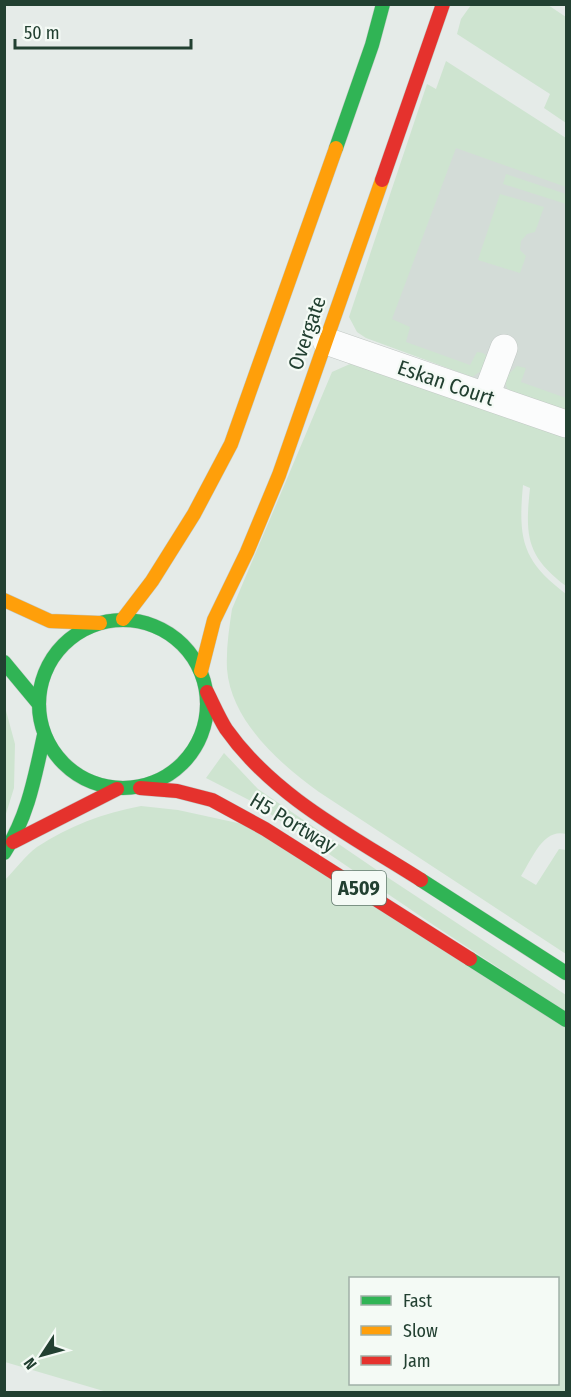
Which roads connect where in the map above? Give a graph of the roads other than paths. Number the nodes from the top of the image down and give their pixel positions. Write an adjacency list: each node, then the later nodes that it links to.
1 (382, 4): 8 (main road, Overgate)
2 (443, 4): 3 (main road, Overgate)
3 (326, 341): 5 (street, Eskan Court); 11 (main road, Overgate)
4 (504, 348): 5 (street)
5 (486, 396): 6 (street, Eskan Court)
6 (567, 424)
7 (4, 600): 9 (main road, A509)
8 (123, 619): 9 (main road, A509); 11 (main road, A509)
9 (100, 623): 13 (main road, A509)
10 (4, 663): 13 (main road, A509)
11 (201, 671): 12 (main road, A509)
12 (207, 692): 15 (main road, A509); 18 (main road, H5 Portway / A509)
13 (38, 703): 14 (main road, A509)
14 (44, 735): 16 (main road, A509); 17 (main road)
15 (139, 788): 16 (main road, A509); 19 (main road, H5 Portway / A509)
16 (117, 789): 17 (main road)
17 (9, 848)
18 (567, 973)
19 (567, 1020)

